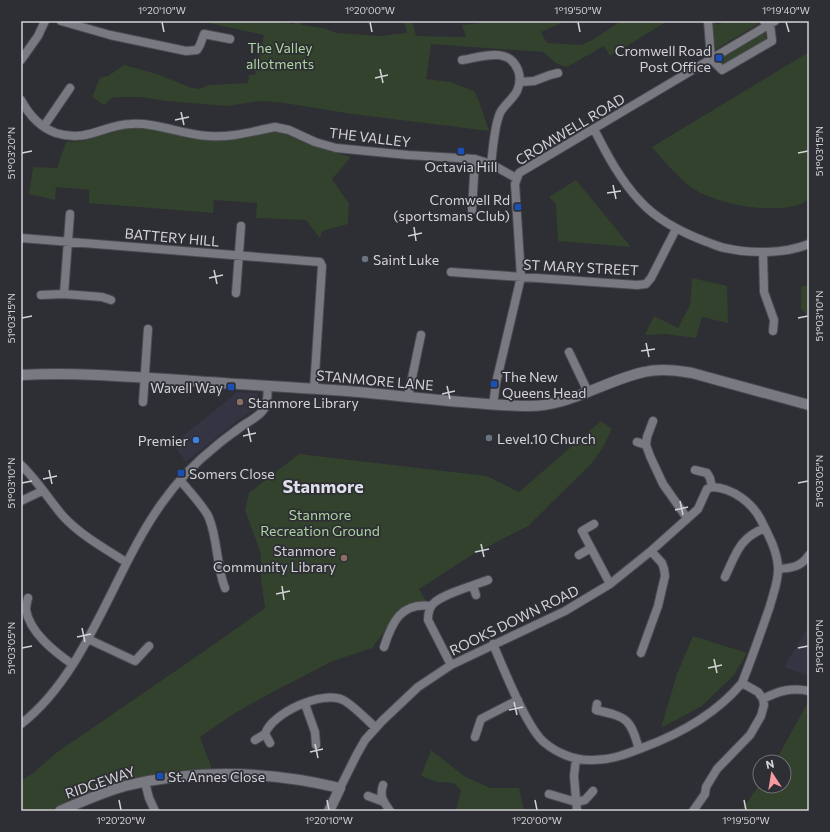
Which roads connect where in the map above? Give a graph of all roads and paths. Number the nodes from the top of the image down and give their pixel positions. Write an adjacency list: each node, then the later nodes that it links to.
1 (45, 21): 7 (street)
2 (62, 21): 5 (street)
3 (708, 21): 6 (street)
4 (769, 22): 6 (street, CROMWELL ROAD); 6 (street, CROMWELL ROAD)
5 (230, 39)
6 (711, 59): 15 (street, CROMWELL ROAD)
7 (21, 60)
8 (462, 60): 10 (street)
9 (558, 73): 10 (street)
10 (520, 82): 17 (street)
11 (70, 88): 14 (street)
12 (21, 100): 13 (street, THE VALLEY)
13 (24, 113): 14 (street, THE VALLEY)
14 (44, 126): 16 (street, THE VALLEY)
15 (594, 129): 18 (street, CROMWELL ROAD); 22 (street)
16 (475, 159): 17 (street, THE VALLEY); 19 (street)
17 (491, 164): 18 (street, THE VALLEY)
18 (516, 178): 29 (street, CROMWELL ROAD)
19 (472, 210)
20 (70, 214): 24 (street)
21 (240, 226): 27 (street)
22 (676, 229): 26 (street); 29 (street, ST MARY STREET)
23 (21, 238): 24 (street, BATTERY HILL)
24 (67, 242): 27 (street, BATTERY HILL); 31 (street)
25 (809, 244): 26 (street)
26 (763, 252): 35 (street)
27 (239, 256): 30 (street); 41 (street, BATTERY HILL)
28 (452, 272): 29 (street, ST MARY STREET)
29 (521, 277): 45 (street, CROMWELL ROAD)
30 (236, 293)
31 (64, 294): 32 (street); 33 (street)
32 (41, 295)
33 (110, 300)
34 (148, 329): 39 (street)
35 (773, 332)
36 (421, 335): 43 (street)
37 (569, 352): 42 (street)
38 (21, 375): 39 (street, STANMORE LANE)
39 (145, 378): 40 (street, STANMORE LANE); 44 (street)
40 (267, 386): 41 (street, STANMORE LANE); 52 (street)
41 (314, 389): 43 (street, STANMORE LANE)
42 (588, 392): 45 (street, STANMORE LANE); 46 (street, STANMORE LANE)
43 (408, 397): 45 (street, STANMORE LANE)
44 (143, 402)
45 (493, 405)
46 (809, 405)
47 (653, 421): 49 (street)
48 (637, 442): 49 (street)
49 (646, 445): 56 (street)
50 (21, 465): 54 (street)
51 (695, 470): 53 (street)
52 (181, 481): 63 (street); 69 (street)
53 (712, 487): 56 (street, ROOKS DOWN ROAD); 58 (street)
54 (42, 491): 55 (street); 63 (street)
55 (21, 501)
56 (687, 518): 60 (street, ROOKS DOWN ROAD)
57 (594, 524): 59 (street)
58 (765, 528): 64 (street); 65 (street)
59 (591, 548): 61 (street); 67 (street)
60 (651, 551): 67 (street, ROOKS DOWN ROAD); 77 (street)
61 (579, 555)
62 (809, 555): 64 (street)
63 (126, 562): 73 (street)
64 (778, 569): 80 (street)
65 (725, 577)
66 (488, 580): 68 (street)
67 (610, 584): 74 (street, ROOKS DOWN ROAD)
68 (473, 586): 70 (street); 72 (street)
69 (225, 588)
70 (476, 595)
71 (28, 598): 78 (street)
72 (431, 606): 76 (street); 79 (street)
73 (88, 638): 75 (street); 78 (street)
74 (493, 644): 79 (street, ROOKS DOWN ROAD); 83 (street)
75 (149, 646)
76 (384, 647)
77 (641, 653)
78 (72, 664): 86 (street)
79 (451, 665): 87 (street, ROOKS DOWN ROAD)
80 (742, 683): 82 (street); 93 (street)
81 (809, 691): 82 (street)
82 (763, 699): 108 (street)
83 (518, 700): 89 (street); 94 (street)
84 (305, 704): 87 (street); 88 (street); 92 (street)
85 (597, 704): 93 (street)
86 (21, 724)
87 (376, 728): 97 (street, ROOKS DOWN ROAD)
88 (265, 734): 90 (street); 91 (street)
89 (474, 737)
90 (255, 740)
91 (270, 743)
92 (316, 745)
93 (639, 749): 94 (street)
94 (576, 759): 102 (street)
95 (145, 782): 97 (street, RIDGEWAY); 103 (street, RIDGEWAY); 104 (street)
96 (383, 786): 101 (street)
97 (340, 788): 105 (street)
98 (593, 791): 102 (street)
99 (549, 794): 102 (street)
100 (368, 796): 101 (street)
101 (384, 802): 106 (street)
102 (576, 802): 107 (street)
103 (60, 811)
104 (155, 811)
105 (330, 811)
106 (390, 811)
107 (578, 811)
108 (693, 811)

